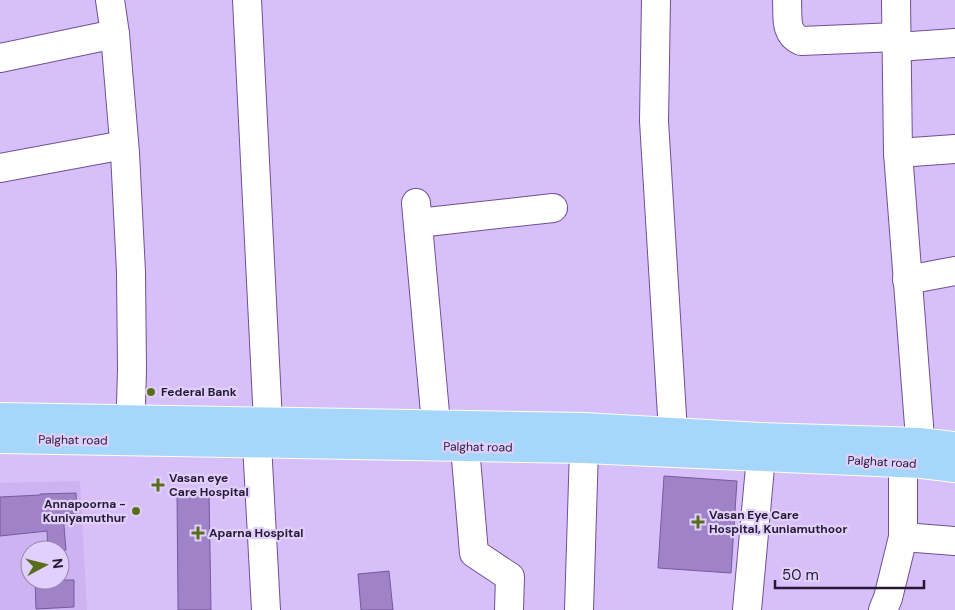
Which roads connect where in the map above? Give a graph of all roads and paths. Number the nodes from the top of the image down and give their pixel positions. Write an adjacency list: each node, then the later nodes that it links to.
1 (110, 0): 6 (street)
2 (247, 0): 21 (street)
3 (656, 0): 20 (street)
4 (787, 0): 7 (street)
5 (896, 0): 7 (street)
6 (115, 34): 9 (street); 10 (street)
7 (897, 42): 8 (street); 12 (street)
8 (955, 42)
9 (0, 58)
10 (124, 146): 13 (street); 19 (street)
11 (955, 149): 12 (street)
12 (898, 153): 16 (street)
13 (0, 168)
14 (553, 208): 18 (street)
15 (955, 271): 16 (street)
16 (908, 280): 27 (street)
17 (0, 417): 19 (main road, Palghat road)
18 (436, 424): 20 (main road, Palghat road); 21 (main road, Palghat road)
19 (130, 430): 21 (main road, Palghat road); 22 (main road, Palghat road)
20 (673, 432): 23 (main road, Palghat road)
21 (263, 433): 25 (main road, Palghat road); 31 (street)
22 (0, 439)
23 (761, 446): 26 (main road, Palghat road); 27 (main road, Palghat road); 34 (street)
24 (955, 446): 27 (main road, Palghat road)
25 (465, 447): 26 (main road, Palghat road); 32 (street)
26 (584, 449): 33 (street)
27 (915, 457): 28 (main road, Palghat road); 29 (street)
28 (955, 468)
29 (902, 537): 30 (street); 35 (street)
30 (955, 542)
31 (266, 610)
32 (508, 610)
33 (579, 610)
34 (747, 610)
35 (883, 610)

